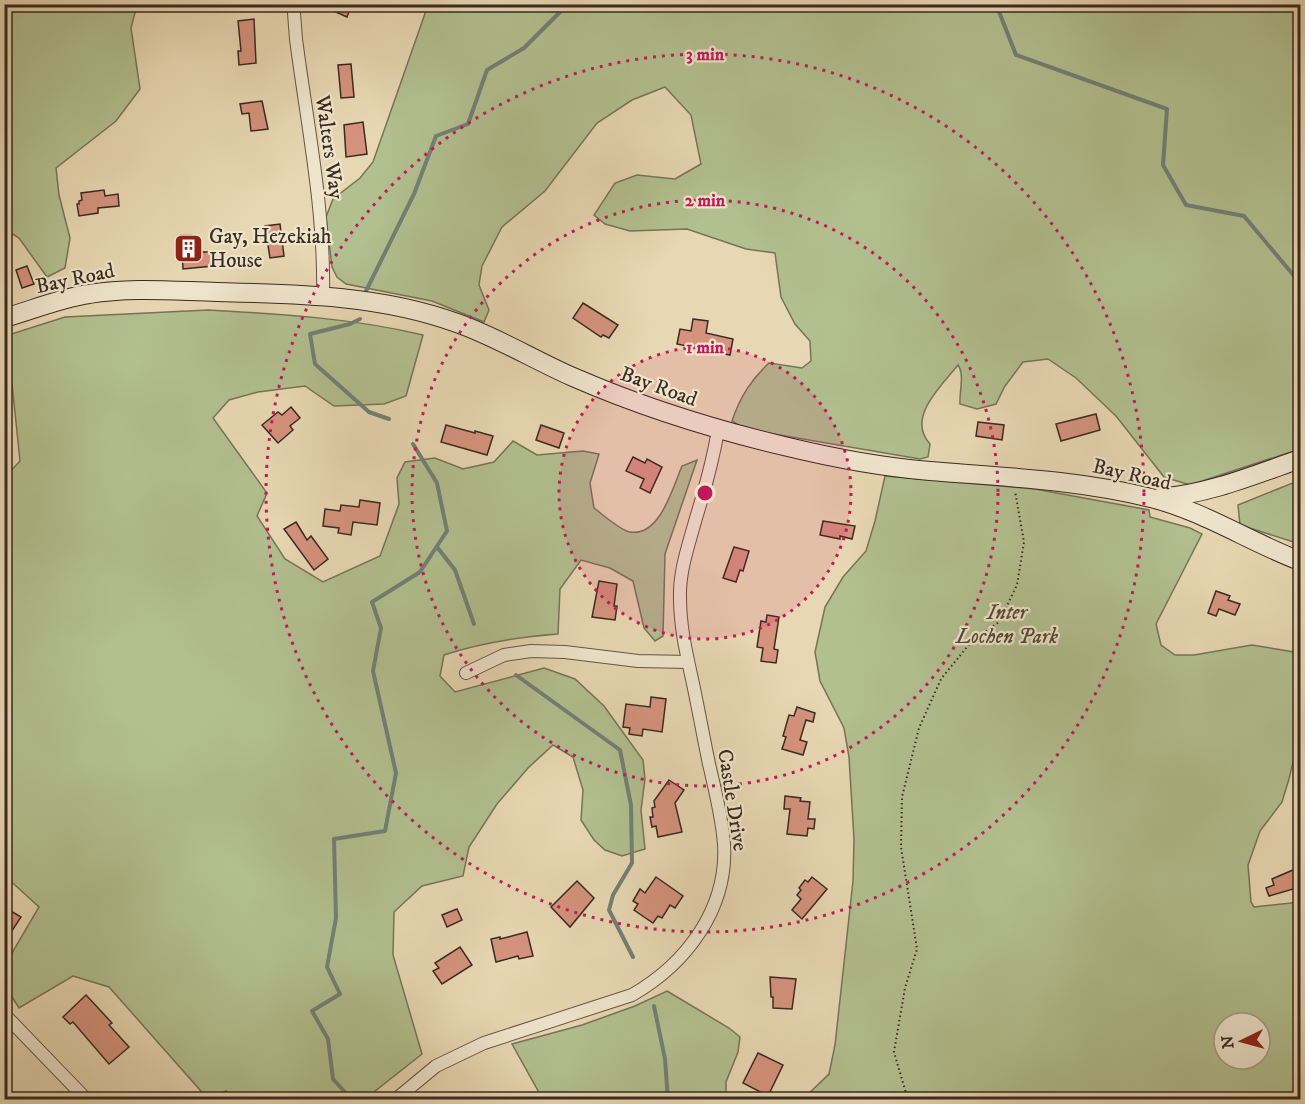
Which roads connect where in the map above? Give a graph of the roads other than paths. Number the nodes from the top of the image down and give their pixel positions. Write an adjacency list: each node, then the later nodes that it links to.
1 (296, 4): 2 (street, Walters Way)
2 (323, 296): 3 (main road, Bay Road); 4 (main road, Bay Road)
3 (4, 318)
4 (718, 430): 6 (main road, Bay Road); 8 (street, Castle Drive)
5 (1300, 459): 6 (main road)
6 (1154, 499): 7 (main road, Bay Road)
7 (1300, 561)
8 (688, 662): 9 (street); 12 (street, Castle Drive)
9 (466, 673)
10 (4, 1014): 11 (street)
11 (87, 1100)
12 (395, 1100)

